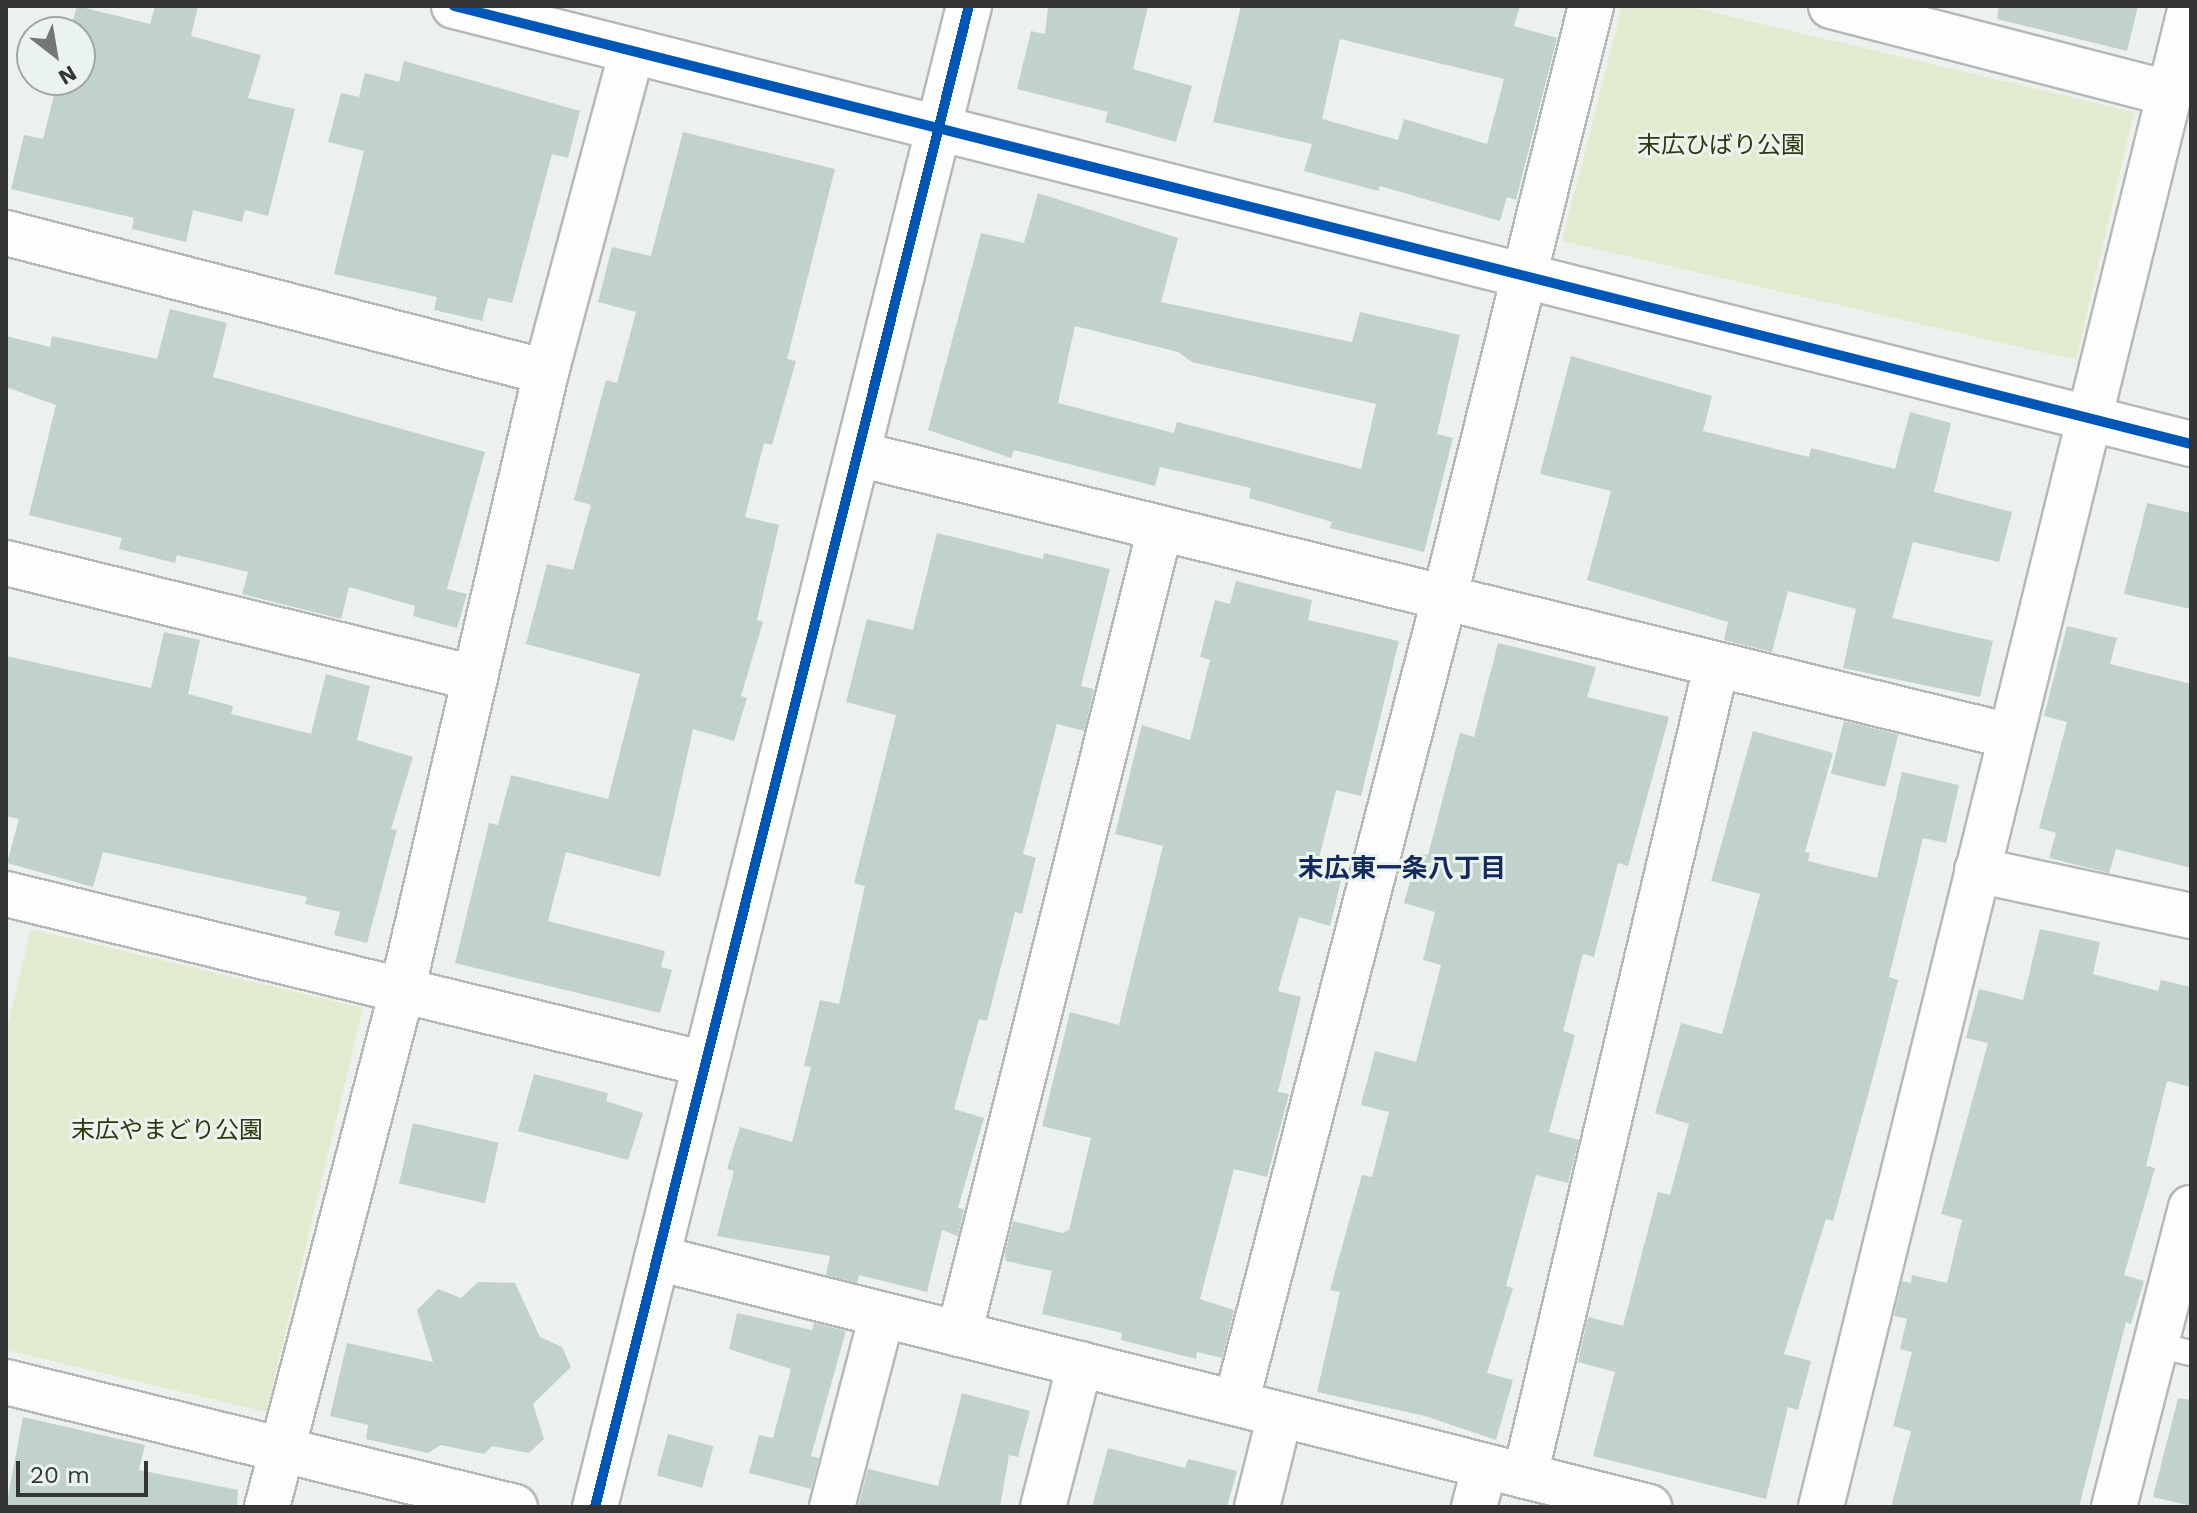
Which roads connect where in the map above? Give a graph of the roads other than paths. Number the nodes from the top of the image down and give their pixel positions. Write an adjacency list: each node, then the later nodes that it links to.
1 (454, 6): 7 (street)
2 (969, 6): 10 (street)
3 (1591, 6): 12 (street)
4 (1831, 6): 6 (street)
5 (2191, 6): 9 (street)
6 (1887, 13): 9 (street)
7 (578, 22): 8 (street)
8 (632, 52): 10 (street); 13 (street)
9 (2168, 93): 14 (street)
10 (938, 129): 12 (street); 16 (street)
11 (6, 233): 13 (street)
12 (1521, 273): 14 (street); 19 (street)
13 (546, 372): 21 (street)
14 (2088, 417): 15 (street); 22 (street)
15 (2191, 444)
16 (858, 454): 17 (street); 27 (street)
17 (1160, 529): 19 (street); 31 (street)
18 (6, 563): 21 (street)
19 (1445, 596): 20 (street); 35 (street)
20 (1716, 667): 22 (street); 38 (street)
21 (475, 678): 26 (street)
22 (2010, 736): 23 (street)
23 (1977, 870): 25 (street); 46 (street)
24 (8, 903): 26 (street)
25 (2191, 916)
26 (402, 991): 27 (street); 37 (street)
27 (705, 1064): 29 (street)
28 (2191, 1208): 32 (street)
29 (657, 1258): 30 (street); 41 (street)
30 (882, 1315): 31 (street); 42 (street)
31 (959, 1334): 33 (street)
32 (2174, 1349): 47 (street)
33 (1080, 1364): 35 (street); 43 (street)
34 (6, 1382): 37 (street)
35 (1236, 1403): 36 (street)
36 (1280, 1415): 38 (street); 44 (street)
37 (281, 1451): 39 (street); 40 (street)
38 (1495, 1483): 45 (street)
39 (267, 1507)
40 (515, 1507)
41 (595, 1507)
42 (832, 1507)
43 (1043, 1507)
44 (1257, 1507)
45 (1649, 1507)
46 (1821, 1507)
47 (2114, 1507)

